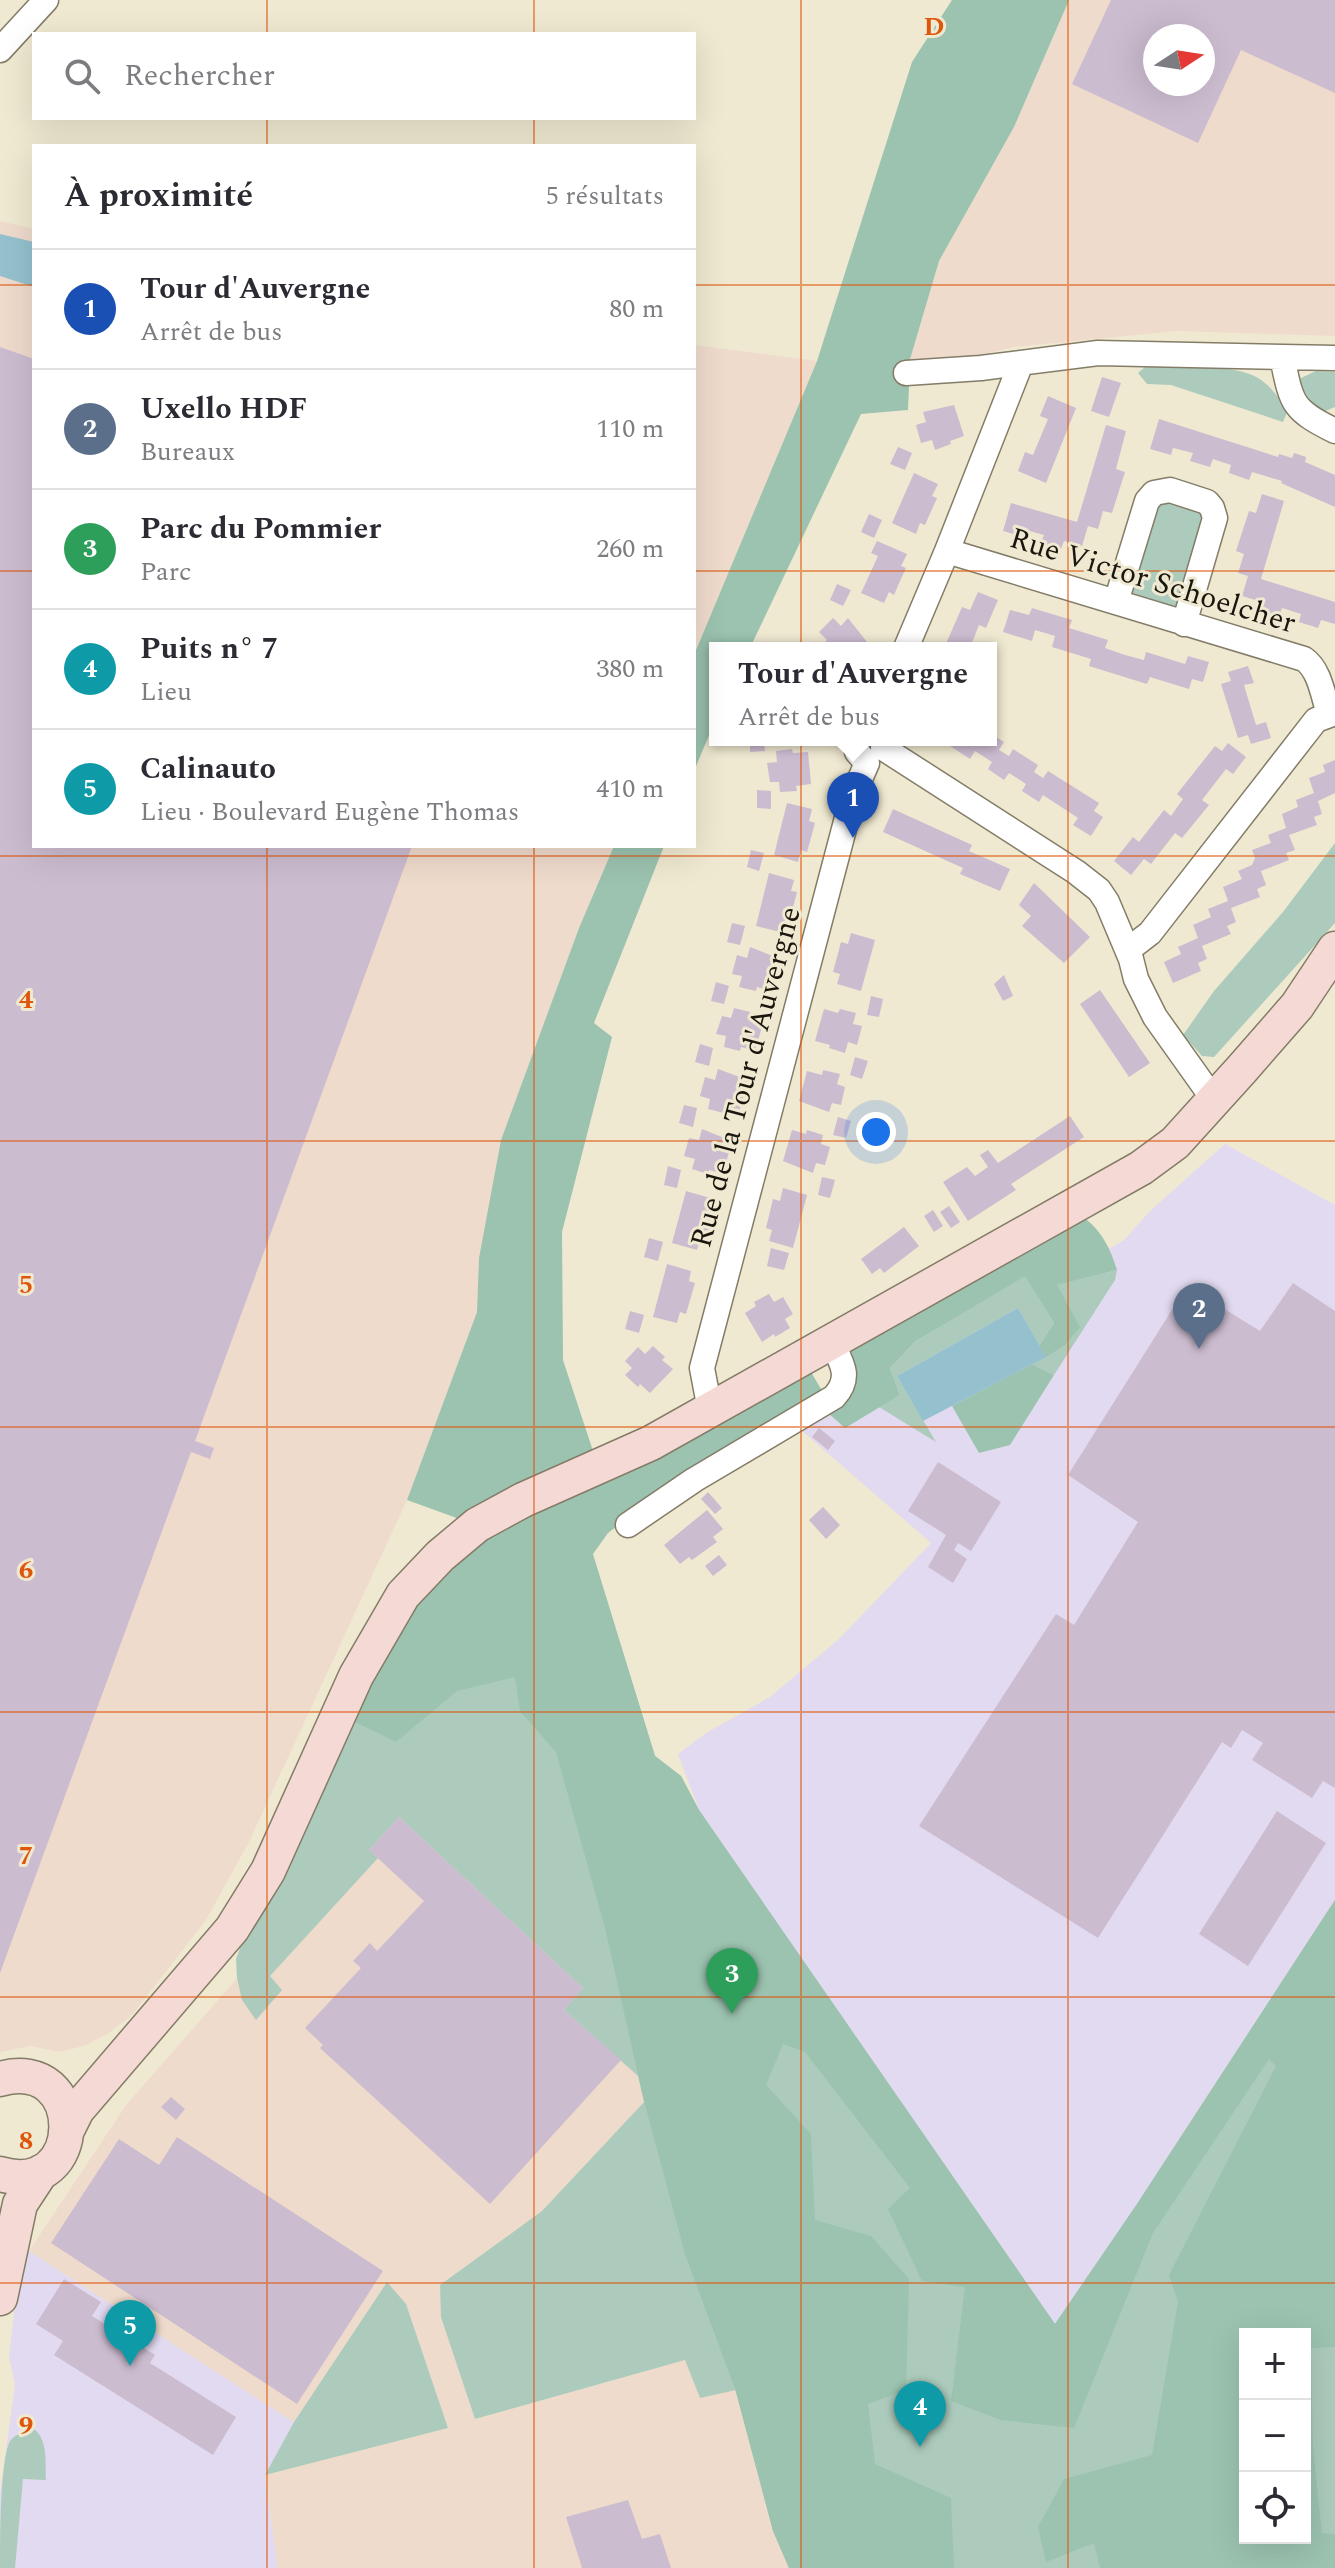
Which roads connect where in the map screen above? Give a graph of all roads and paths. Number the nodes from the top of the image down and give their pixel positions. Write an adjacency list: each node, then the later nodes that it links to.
1 (46, 0): 2 (street)
2 (0, 50)
3 (1282, 357): 4 (street); 5 (street); 7 (street)
4 (1335, 358)
5 (1021, 363): 6 (street); 8 (street)
6 (906, 373)
7 (1335, 431)
8 (947, 551): 9 (street, Rue Victor Schoelcher); 11 (street)
9 (1116, 602): 10 (street, Rue Victor Schoelcher); 10 (street)
10 (1184, 624): 12 (street, Rue Victor Schoelcher)
11 (909, 642)
12 (1332, 713): 16 (street, Rue Victor Schoelcher)
13 (856, 746): 14 (street)
14 (878, 750): 16 (street); 21 (street, Rue de la Tour d'Auvergne)
15 (1335, 949): 18 (main road)
16 (1128, 950): 19 (street)
17 (1335, 973): 18 (main road)
18 (1297, 1006): 19 (main road)
19 (1214, 1100): 20 (main road)
20 (832, 1343): 21 (main road); 22 (street)
21 (710, 1410): 23 (main road)
22 (628, 1525)
23 (119, 2060): 25 (main road); 26 (main road)
24 (0, 2079): 25 (main road)
25 (44, 2083): 26 (main road)
26 (68, 2128): 27 (main road)
27 (41, 2172): 28 (main road); 29 (main road)
28 (0, 2174)
29 (0, 2298)

